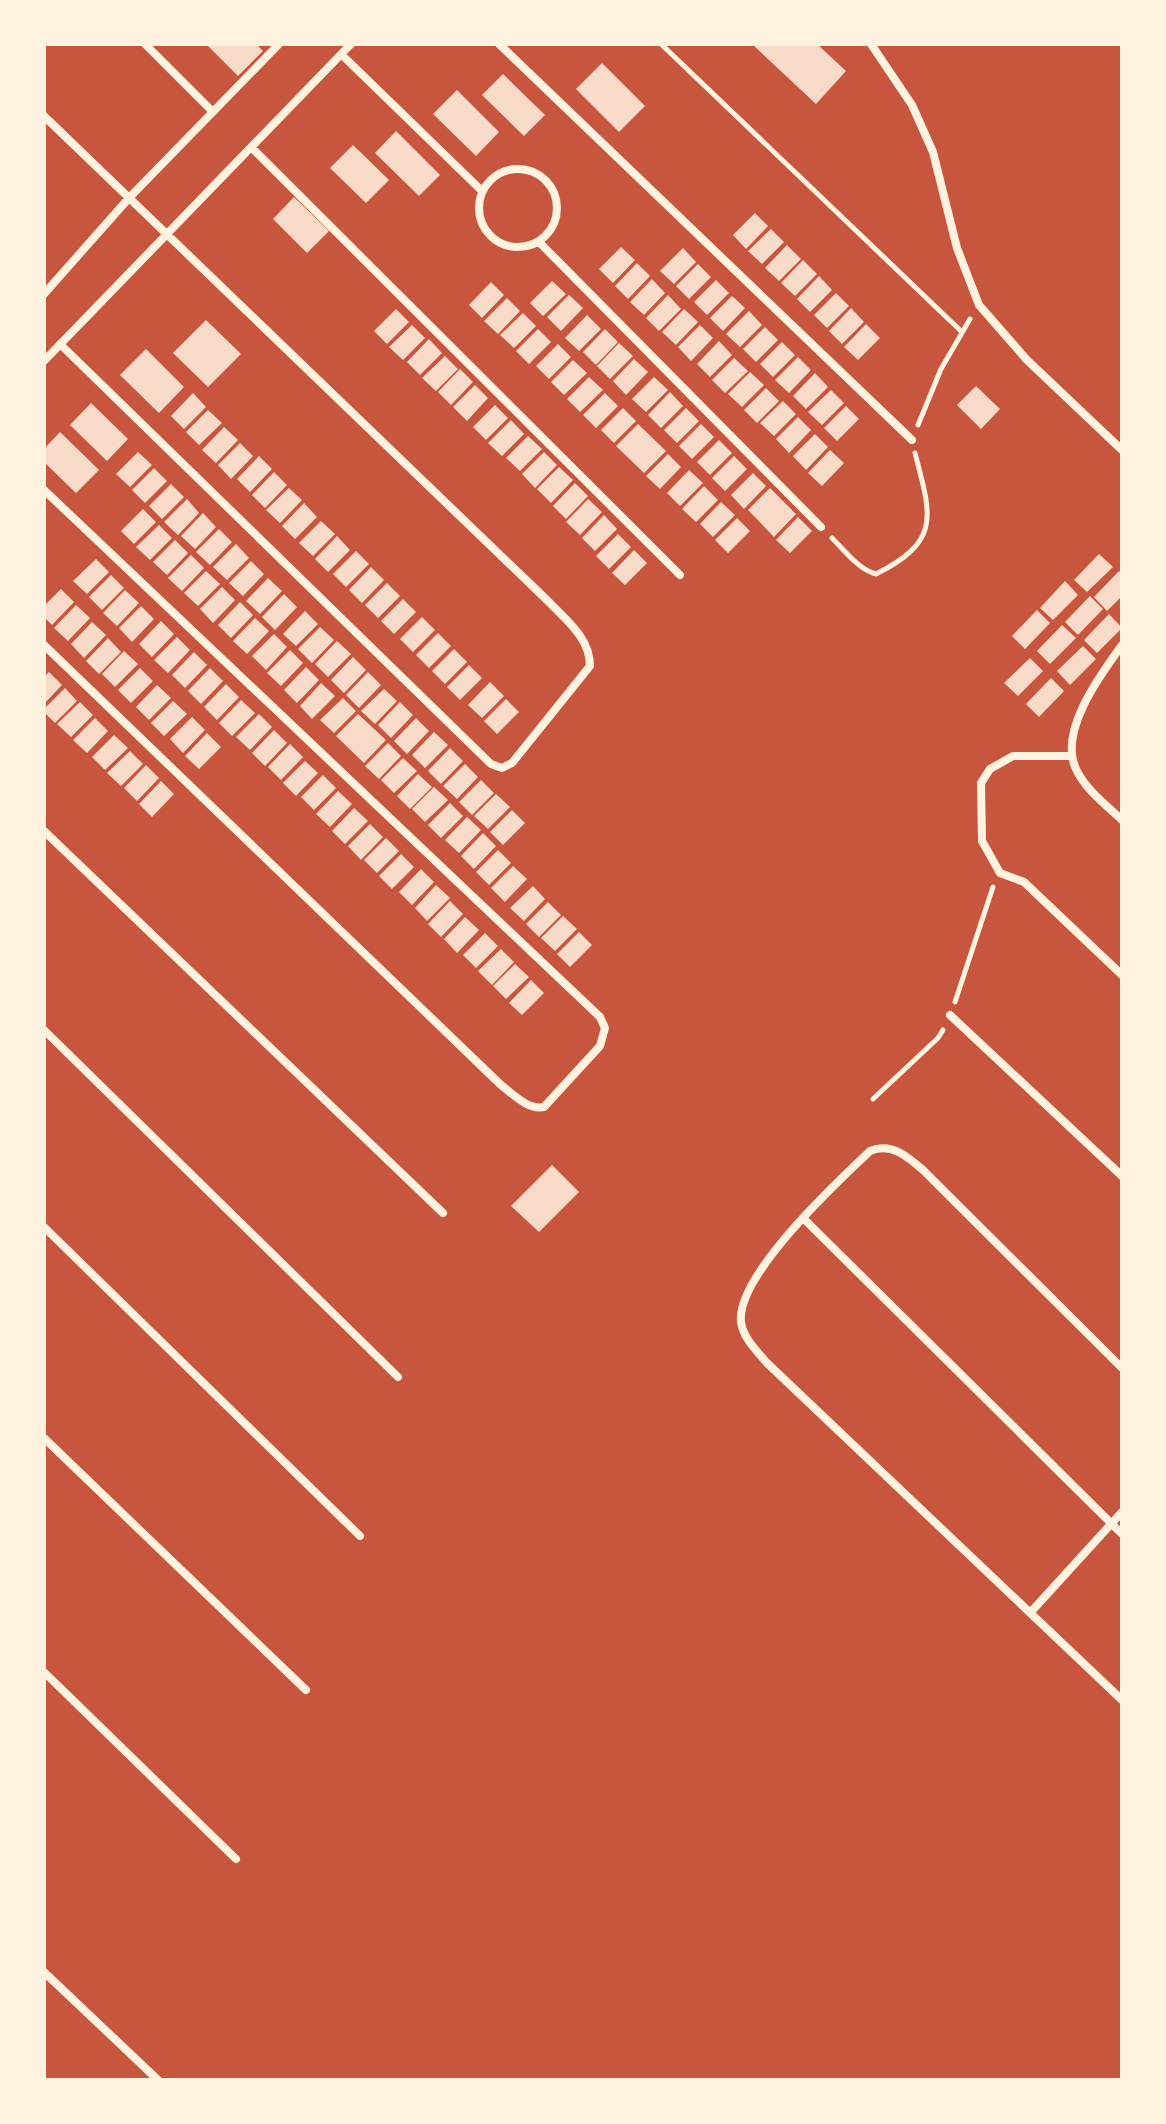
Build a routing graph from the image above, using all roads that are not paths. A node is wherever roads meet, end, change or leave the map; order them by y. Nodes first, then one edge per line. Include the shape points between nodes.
1 (145, 44) edge
2 (279, 44) edge
3 (351, 44) edge
4 (499, 44) edge
5 (871, 44) edge
6 (342, 55) junction
7 (213, 112) junction
8 (44, 116) edge
9 (251, 147) junction
10 (482, 191) junction
11 (129, 198) junction
12 (168, 235) junction
13 (539, 242) junction
14 (44, 294) edge
15 (60, 344) junction
16 (44, 361) edge
17 (912, 440) road end
18 (1120, 449) edge
19 (44, 490) edge
20 (821, 527) road end
21 (680, 575) dead end
22 (44, 645) edge
23 (1122, 645) edge
24 (1113, 657) junction
25 (1122, 665) edge
26 (1071, 756) junction
27 (1122, 820) edge
28 (44, 831) edge
29 (1122, 975) edge
30 (950, 1015) road end
31 (44, 1030) edge
32 (1122, 1176) edge
33 (443, 1213) dead end
34 (803, 1218) junction
35 (44, 1227) edge
36 (1122, 1368) edge
37 (398, 1377) dead end
38 (44, 1438) edge
39 (1122, 1512) edge
40 (1111, 1524) junction
41 (1122, 1534) edge
42 (360, 1536) dead end
43 (1030, 1613) junction
44 (44, 1672) edge
45 (306, 1690) dead end
46 (1122, 1700) edge
47 (236, 1859) dead end
48 (44, 1972) edge
49 (158, 2080) edge

1 - 7 street
2 - 7 street
3 - 6 street
4 - 17 street
5 - 18 street via 912,105 933,152 957,248 979,305 1027,360
6 - 9 street
6 - 10 street
7 - 11 street
8 - 11 street
9 - 12 street
9 - 21 street
10 - 13 street via 478,211 485,230 500,244 520,248
10 - 13 street via 495,175 515,168 535,172 551,186 558,206 553,226
11 - 12 street
11 - 14 street
12 - 15 street
12 - 15 street via 549,602 587,645 590,666 512,763 502,768 491,764 471,748
13 - 20 street
15 - 16 street
19 - 22 street via 600,1017 605,1028 600,1046 544,1107 522,1102
23 - 24 street
24 - 25 street
24 - 26 street via 1079,716
26 - 27 street via 1081,779
26 - 29 street via 1013,756 990,769 981,783 982,841 1000,873 1024,882
28 - 33 street
30 - 32 street
31 - 37 street
34 - 36 street via 870,1151 901,1152
34 - 40 street
34 - 43 street via 747,1292 741,1319 748,1340
35 - 42 street
38 - 45 street
39 - 40 street
40 - 41 street
40 - 43 street
43 - 46 street
44 - 47 street
48 - 49 street

